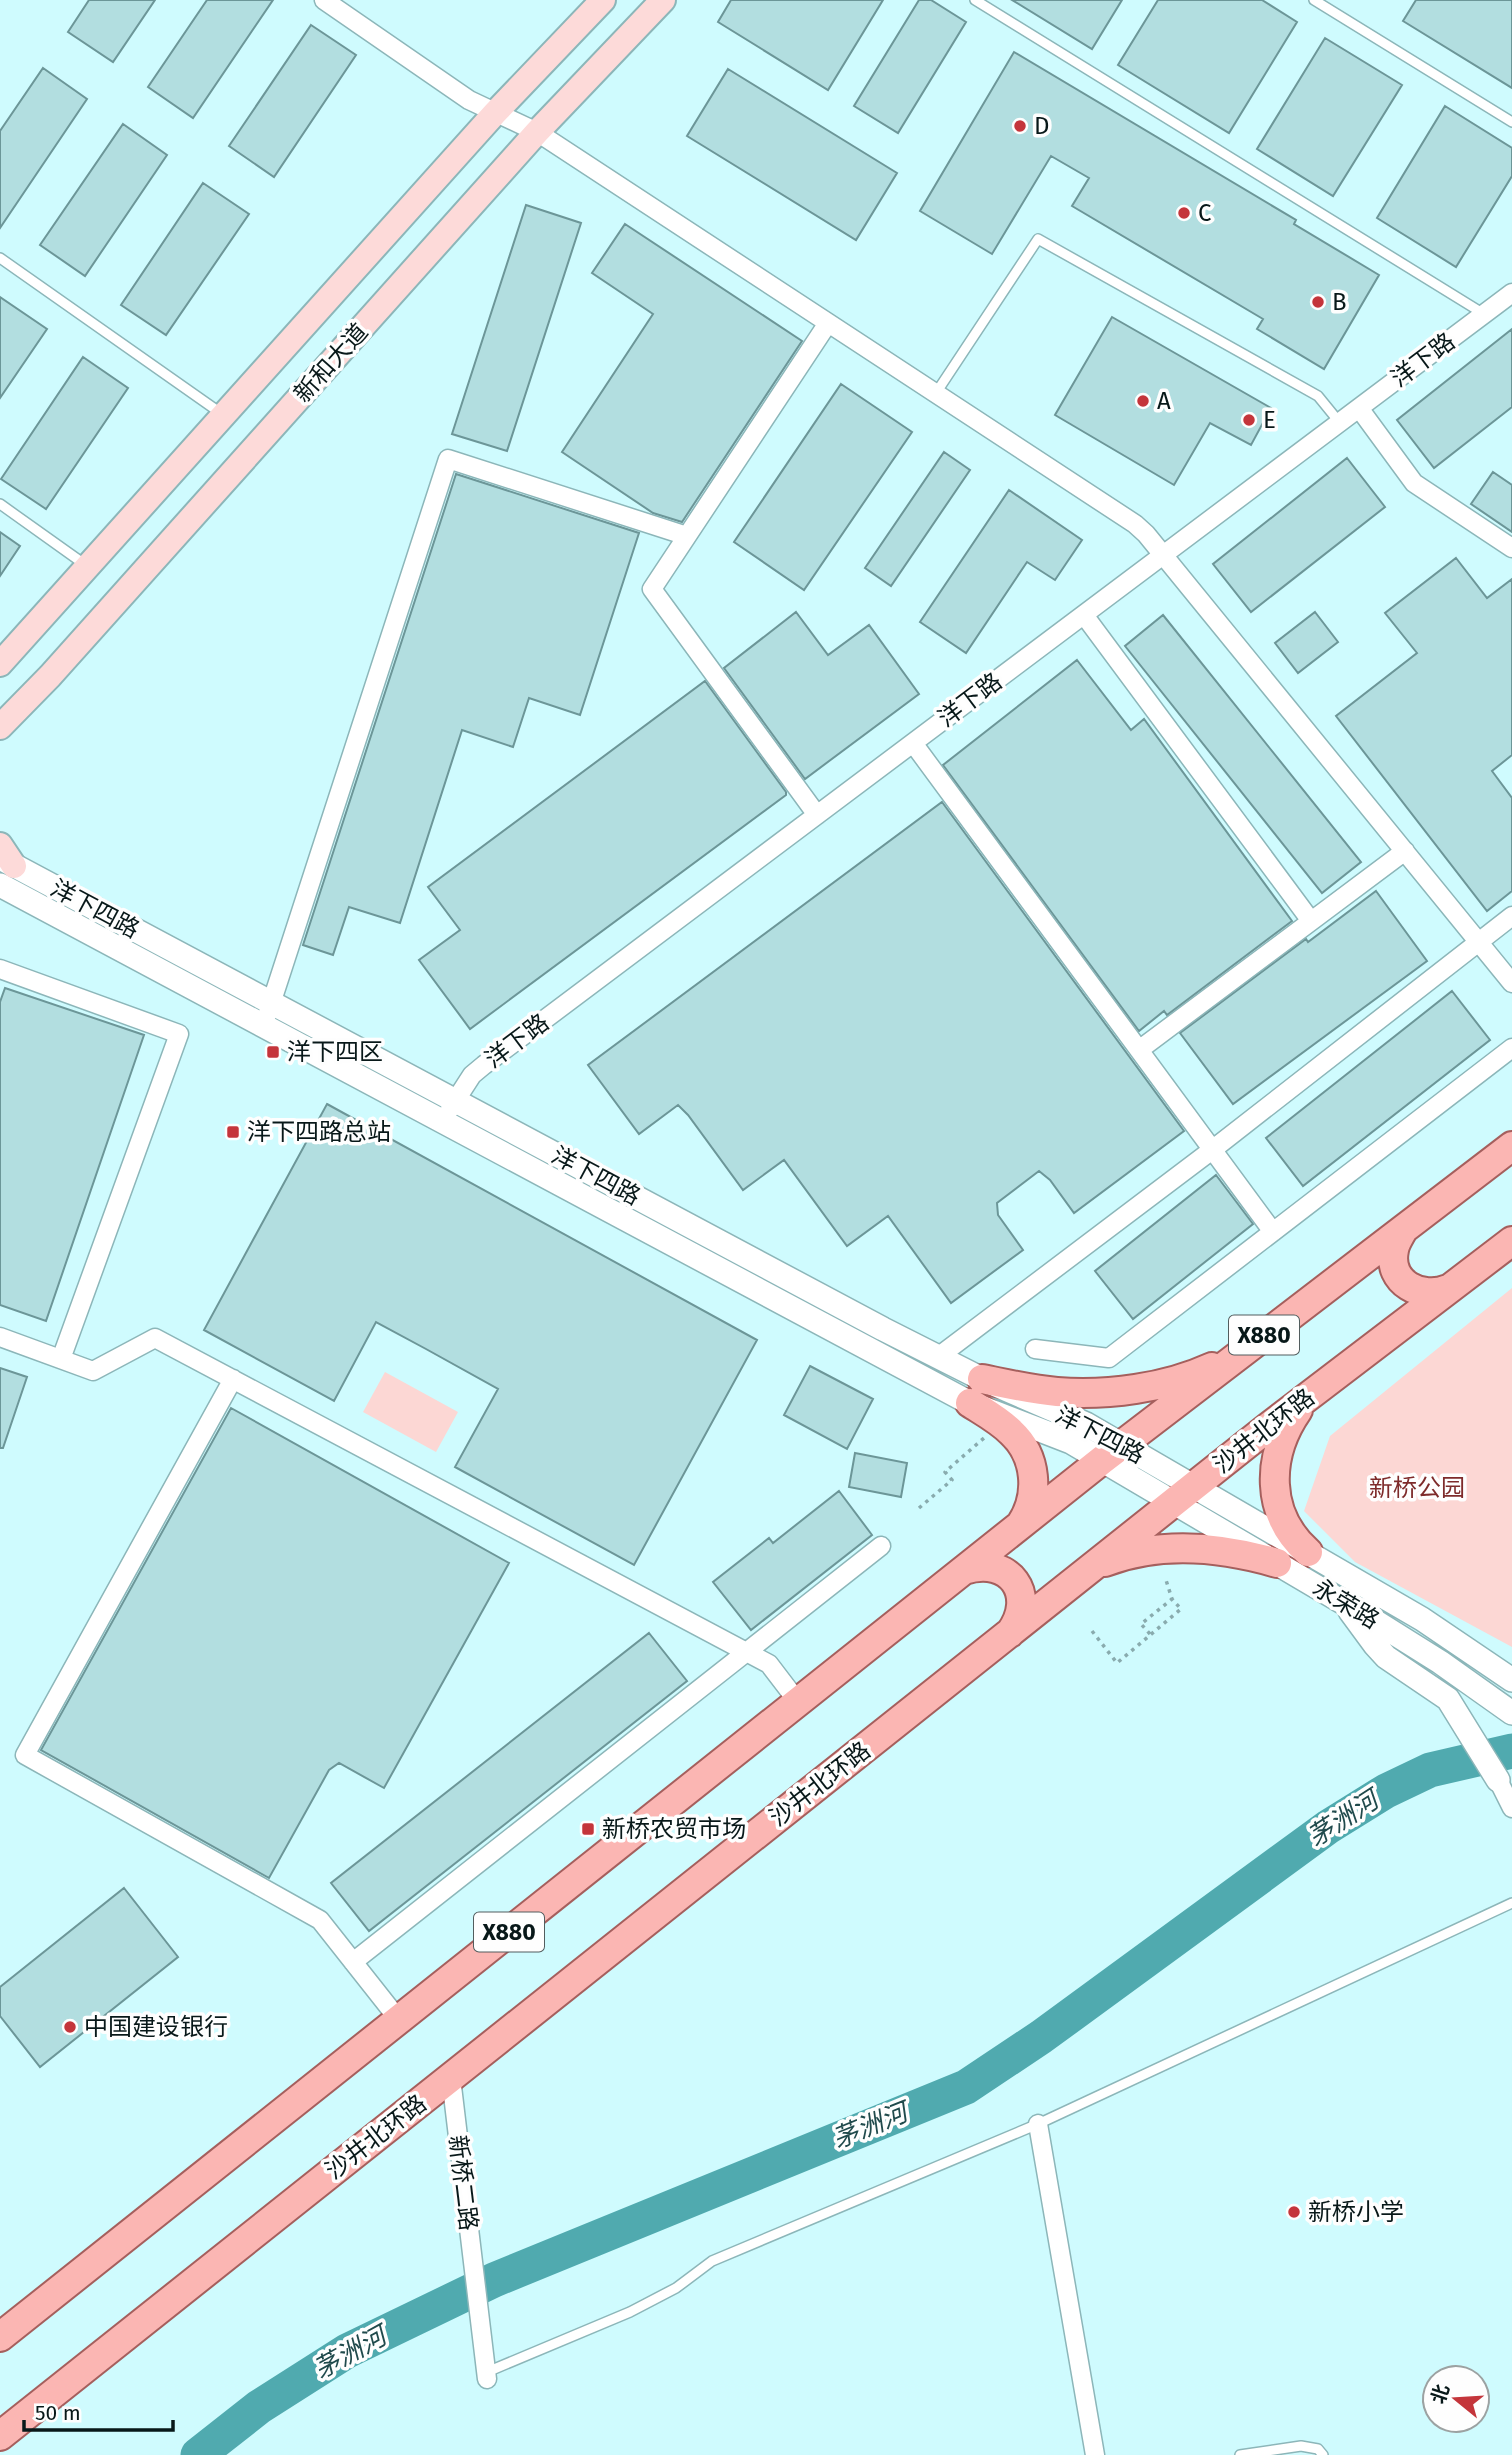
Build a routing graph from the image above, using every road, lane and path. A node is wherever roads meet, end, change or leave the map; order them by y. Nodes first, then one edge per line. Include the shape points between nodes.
1 (324, 0) edge
2 (603, 0) edge
3 (663, 0) edge
4 (975, 0) edge
5 (1314, 0) edge
6 (495, 113) junction
7 (1512, 122) edge
8 (537, 132) junction
9 (0, 258) edge
10 (1512, 293) edge
11 (1484, 314) junction
12 (828, 323) junction
13 (936, 393) junction
14 (1359, 408) junction
15 (223, 415) junction
16 (1339, 423) junction
17 (0, 504) edge
18 (687, 536) junction
19 (1512, 548) edge
20 (1163, 555) junction
21 (88, 566) junction
22 (1084, 615) junction
23 (0, 664) edge
24 (2, 726) edge
25 (912, 743) junction
26 (817, 815) junction
27 (0, 845) edge
28 (1405, 851) junction
29 (5, 870) edge
30 (1512, 916) edge
31 (1311, 921) junction
32 (1479, 942) junction
33 (0, 969) edge
34 (1512, 983) edge
35 (272, 1003) junction
36 (264, 1026) junction
37 (1512, 1048) edge
38 (1139, 1050) junction
39 (455, 1101) junction
40 (444, 1122) junction
41 (1512, 1146) edge
42 (1212, 1150) junction
43 (1403, 1230) junction
44 (1273, 1232) junction
45 (1512, 1241) edge
46 (1448, 1289) junction
47 (0, 1338) edge
48 (1035, 1349) dead end
49 (1240, 1354) junction
50 (938, 1356) junction
51 (61, 1359) junction
52 (233, 1379) junction
53 (976, 1391) junction
54 (1311, 1395) junction
55 (969, 1451) dead end
56 (1112, 1453) junction
57 (1185, 1494) junction
58 (919, 1508) dead end
59 (1019, 1527) junction
60 (881, 1546) dead end
61 (1308, 1552) junction
62 (1277, 1563) junction
63 (1096, 1565) junction
64 (964, 1570) junction
65 (1166, 1580) dead end
66 (1172, 1599) junction
67 (1344, 1603) junction
68 (1092, 1631) dead end
69 (1010, 1633) junction
70 (1150, 1634) junction
71 (747, 1653) junction
72 (1512, 1680) edge
73 (798, 1702) junction
74 (1512, 1713) edge
75 (1498, 1780) joint
76 (1512, 1808) edge
77 (1512, 1903) edge
78 (353, 1962) junction
79 (399, 2020) junction
80 (451, 2078) junction
81 (1038, 2124) junction
82 (0, 2337) edge
83 (487, 2376) joint
84 (0, 2435) edge
85 (1095, 2455) edge
86 (1240, 2455) edge
87 (1323, 2455) edge

1 - 6 street
2 - 6 main road, 新和大道
3 - 8 main road, 新和大道
4 - 11 lane
5 - 7 lane
6 - 8 street
6 - 15 main road, 新和大道
8 - 12 street
8 - 24 main road, 新和大道
9 - 15 lane
10 - 11 street, 洋下路
11 - 14 street, 洋下路
12 - 13 street
12 - 18 street
13 - 16 lane via 1038,239 1318,396
13 - 20 street via 1135,524
14 - 16 street, 洋下路
14 - 19 street via 1413,483
15 - 21 main road, 新和大道
16 - 20 street, 洋下路
17 - 21 lane
18 - 26 street via 652,589
18 - 35 street via 448,459
20 - 22 street, 洋下路
20 - 28 street
21 - 23 main road, 新和大道
22 - 25 street, 洋下路
22 - 31 street
25 - 26 street, 洋下路
25 - 38 street
26 - 39 street, 洋下路 via 484,1065
27 - 29 main road
28 - 31 street
28 - 32 street
29 - 35 street, 洋下四路
29 - 36 street, 洋下四路
30 - 32 street
31 - 38 street
32 - 34 street
32 - 42 street
33 - 51 street via 178,1034
35 - 36 street
35 - 39 street, 洋下四路
36 - 40 street, 洋下四路
37 - 44 street
38 - 42 street
39 - 40 street, 洋下路
39 - 50 street, 洋下四路
40 - 53 street, 洋下四路
41 - 43 main road, X880
42 - 44 street
42 - 50 street
43 - 46 main road via 1393,1251 1405,1285 1428,1294
43 - 49 main road, X880
44 - 48 street via 1109,1359
45 - 46 main road, 沙井北环路
46 - 54 main road, 沙井北环路
47 - 51 street
49 - 53 main road via 1177,1379 1127,1389
49 - 56 main road, X880
50 - 53 street, 洋下四路
51 - 52 street via 93,1371 155,1338
52 - 71 street
52 - 78 street via 24,1755 320,1920
53 - 56 street, 洋下四路 via 1071,1442
53 - 59 main road via 1027,1453 1034,1491
54 - 57 main road, 沙井北环路
54 - 61 main road via 1281,1440 1273,1476 1283,1519
55 - 58 path via 945,1472 952,1480
56 - 57 street, 洋下四路
56 - 59 main road, X880
57 - 61 street, 永荣路
57 - 62 street, 永荣路
57 - 63 main road, 沙井北环路
59 - 64 main road, X880
60 - 71 street
61 - 72 street, 永荣路 via 1422,1619
62 - 63 main road via 1205,1549 1126,1555
62 - 67 street, 永荣路
63 - 69 main road, 沙井北环路
64 - 69 main road via 989,1566 1011,1577 1022,1599 1022,1612
64 - 73 main road, X880
65 - 66 path
66 - 70 path via 1142,1624
66 - 70 path via 1181,1609
67 - 74 street, 永荣路
67 - 75 street via 1386,1657 1437,1689 1458,1712
68 - 70 path via 1117,1663
69 - 80 main road, 沙井北环路
71 - 73 street via 768,1664
71 - 78 street
73 - 79 main road, X880
75 - 76 street
77 - 81 lane
78 - 79 street
79 - 82 main road, X880
80 - 83 street, 新桥二路
80 - 84 main road, 沙井北环路
81 - 83 lane via 712,2262 630,2312
81 - 85 street
86 - 87 lane via 1301,2446 1318,2449

